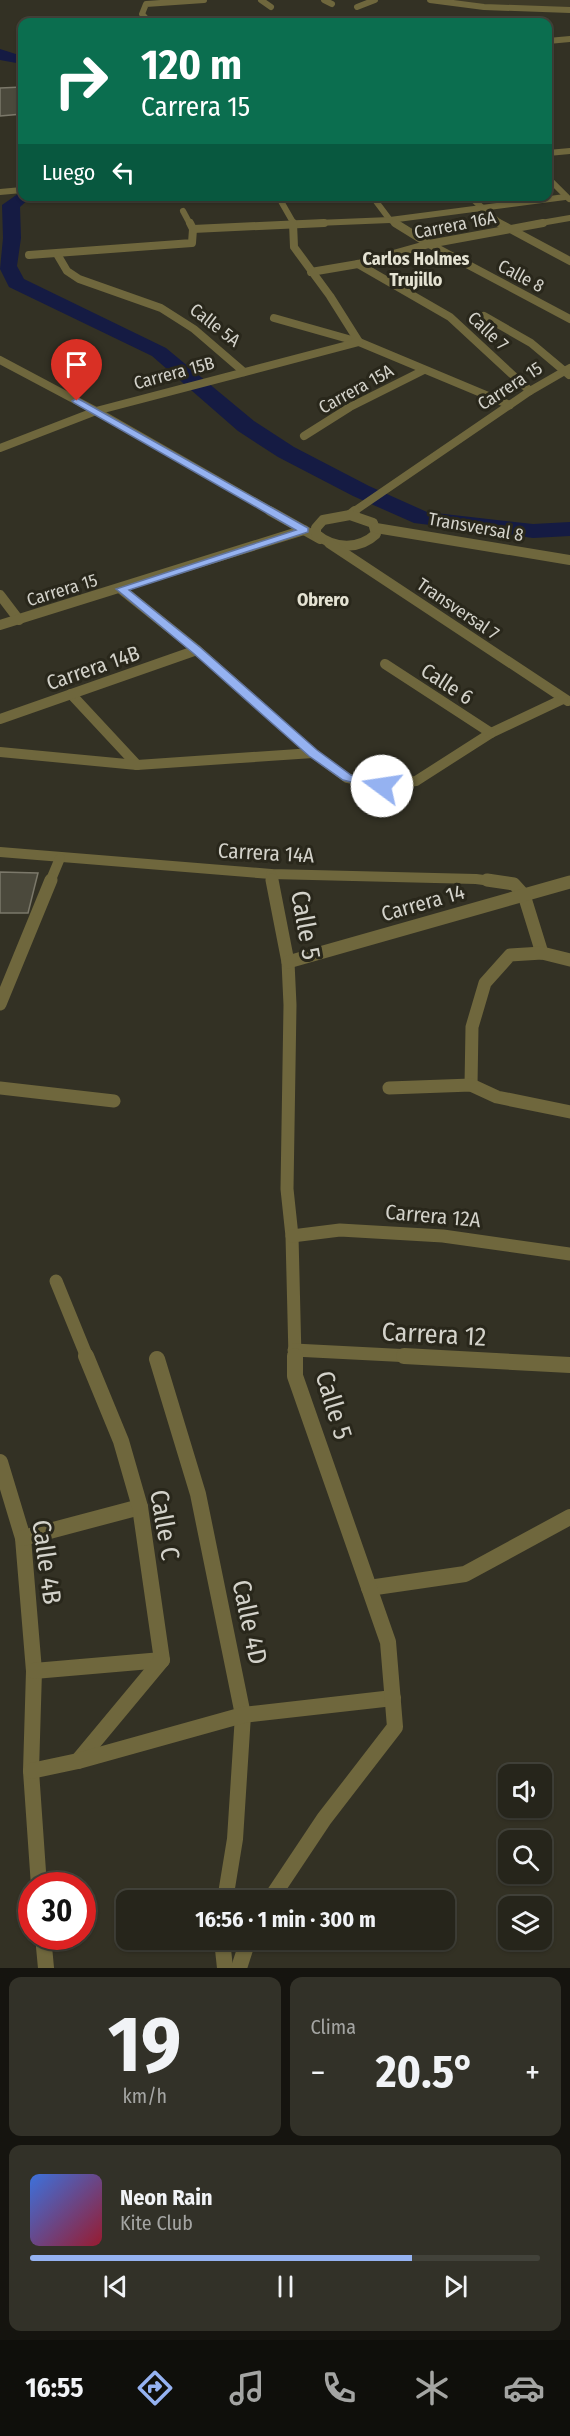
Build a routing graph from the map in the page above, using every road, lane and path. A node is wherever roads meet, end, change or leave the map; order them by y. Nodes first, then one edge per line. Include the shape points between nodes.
1 (204, 0) edge
2 (261, 0) edge
3 (324, 0) edge
4 (375, 0) edge
5 (430, 0) edge
6 (332, 4) dead end
7 (271, 7) dead end
8 (357, 7) dead end
9 (570, 10) edge
10 (145, 18) edge
11 (570, 39) edge
12 (552, 41) edge
13 (570, 151) edge
14 (552, 153) edge
15 (552, 182) edge
16 (18, 190) edge
17 (0, 192) edge
18 (568, 198) edge
19 (552, 200) edge
20 (281, 201) edge
21 (376, 201) edge
22 (473, 201) edge
23 (541, 201) edge
24 (478, 208) junction
25 (183, 210) dead end
26 (570, 218) edge
27 (390, 220) junction
28 (296, 226) junction
29 (193, 230) junction
30 (509, 230) junction
31 (429, 244) junction
32 (57, 254) junction
33 (29, 255) dead end
34 (570, 261) edge
35 (358, 264) junction
36 (311, 272) junction
37 (484, 316) dead end
38 (274, 318) dead end
39 (570, 319) edge
40 (359, 342) junction
41 (0, 360) edge
42 (424, 370) junction
43 (568, 371) edge
44 (244, 372) junction
45 (530, 391) junction
46 (510, 405) junction
47 (96, 411) junction
48 (304, 436) dead end
49 (0, 448) edge
50 (350, 515) junction
51 (376, 528) junction
52 (304, 530) junction
53 (325, 541) junction
54 (570, 560) edge
55 (121, 589) junction
56 (0, 595) edge
57 (19, 620) junction
58 (0, 625) edge
59 (197, 650) junction
60 (385, 664) dead end
61 (71, 694) junction
62 (567, 701) edge
63 (0, 719) edge
64 (491, 733) junction
65 (0, 752) edge
66 (313, 753) junction
67 (137, 765) junction
68 (0, 852) edge
69 (60, 858) junction
70 (271, 874) junction
71 (570, 882) edge
72 (524, 895) junction
73 (542, 953) junction
74 (570, 960) edge
75 (288, 962) junction
76 (3, 987) edge
77 (0, 1004) edge
78 (471, 1085) junction
79 (0, 1088) edge
80 (389, 1088) dead end
81 (114, 1101) dead end
82 (570, 1112) edge
83 (292, 1236) junction
84 (570, 1254) edge
85 (56, 1281) dead end
86 (294, 1350) junction
87 (157, 1359) dead end
88 (570, 1365) edge
89 (0, 1462) edge
90 (140, 1507) junction
91 (570, 1517) edge
92 (23, 1538) junction
93 (369, 1588) junction
94 (162, 1660) junction
95 (34, 1671) junction
96 (393, 1698) junction
97 (243, 1715) junction
98 (78, 1761) junction
99 (31, 1771) junction
100 (38, 1872) edge
101 (227, 1890) edge
102 (277, 1890) edge
103 (44, 1950) edge
104 (223, 1950) edge
105 (245, 1950) edge
106 (46, 1968) edge
107 (225, 1968) edge
108 (239, 1968) edge

1 - 10 street via 146,4 142,15
2 - 7 street
3 - 6 street
4 - 8 street
5 - 9 street via 484,7
11 - 12 street
13 - 14 street
15 - 18 street
16 - 17 street
18 - 19 street, Carrera 16A
20 - 28 street
21 - 27 street, Calle 8
22 - 24 street
23 - 24 street, Carrera 16A
24 - 27 street, Carrera 16A
24 - 30 street
25 - 29 street
26 - 30 street, Carrera 16A
27 - 28 street, Carrera 16A
27 - 31 street, Calle 8
28 - 29 street, Carrera 16A
28 - 36 street via 294,247
29 - 32 street via 192,243
30 - 31 street, Carrera 16A
30 - 34 street
31 - 35 street, Carrera 16A
31 - 39 street, Calle 8
32 - 33 street
32 - 44 street, Calle 5A via 67,271 79,279 162,308 194,329
35 - 36 street, Carrera 16A
35 - 45 street, Calle 7 via 450,317
36 - 40 street
37 - 43 street via 531,343
38 - 40 street
40 - 42 street
40 - 44 street, Carrera 15B
41 - 47 street, Transversal 7
42 - 46 street
42 - 48 street, Carrera 15A via 350,407
43 - 45 street, Carrera 15
44 - 47 street, Carrera 15B
45 - 46 street, Carrera 15
46 - 50 street, Carrera 15
47 - 49 street, Carrera 15B
47 - 52 street, Transversal 7
50 - 51 street, Transversal 8 via 367,519
50 - 53 street via 333,516 319,523 316,534
51 - 53 street via 376,534 363,544 340,546
51 - 54 street, Transversal 8
52 - 53 street, Transversal 7
52 - 55 street, Carrera 15
53 - 62 street, Transversal 7
55 - 57 street, Carrera 15
55 - 59 street
56 - 57 street
57 - 58 street, Carrera 15
59 - 61 street, Carrera 14B
59 - 66 street
60 - 64 street, Calle 6
61 - 63 street, Carrera 14B
61 - 67 street
62 - 64 street
64 - 66 street via 416,781 382,786 347,778
65 - 67 street
66 - 67 street
68 - 69 street, Carrera 14A
69 - 70 street, Carrera 14A
69 - 76 street
70 - 72 street, Carrera 14A via 476,879 514,884
70 - 75 street, Calle 5
71 - 72 street, Carrera 14
72 - 73 street
72 - 75 street, Carrera 14
73 - 74 street
73 - 78 street via 510,956 485,983 472,1027
75 - 83 street, Calle 5 via 286,1190
76 - 77 street
78 - 80 street
78 - 82 street via 497,1097
79 - 81 street
83 - 84 street, Carrera 12A via 340,1230 443,1236
83 - 86 street, Calle 5
85 - 90 street, Calle C via 121,1441
86 - 88 street, Carrera 12
86 - 93 street, Calle 5 via 296,1376
87 - 97 street, Calle 4D via 198,1494
89 - 92 street, Calle 4B
90 - 92 street
90 - 94 street, Calle C
91 - 93 street via 465,1574
92 - 95 street, Calle 4B
93 - 96 street, Calle 5 via 388,1642
94 - 95 street
94 - 98 street
95 - 99 street, Calle 4B
96 - 97 street
96 - 102 street, Calle 5 via 395,1727 324,1819
97 - 98 street
97 - 101 street, Calle 4D via 235,1839
98 - 99 street
99 - 100 street, Calle 4B
103 - 106 street
104 - 107 street
105 - 108 street

